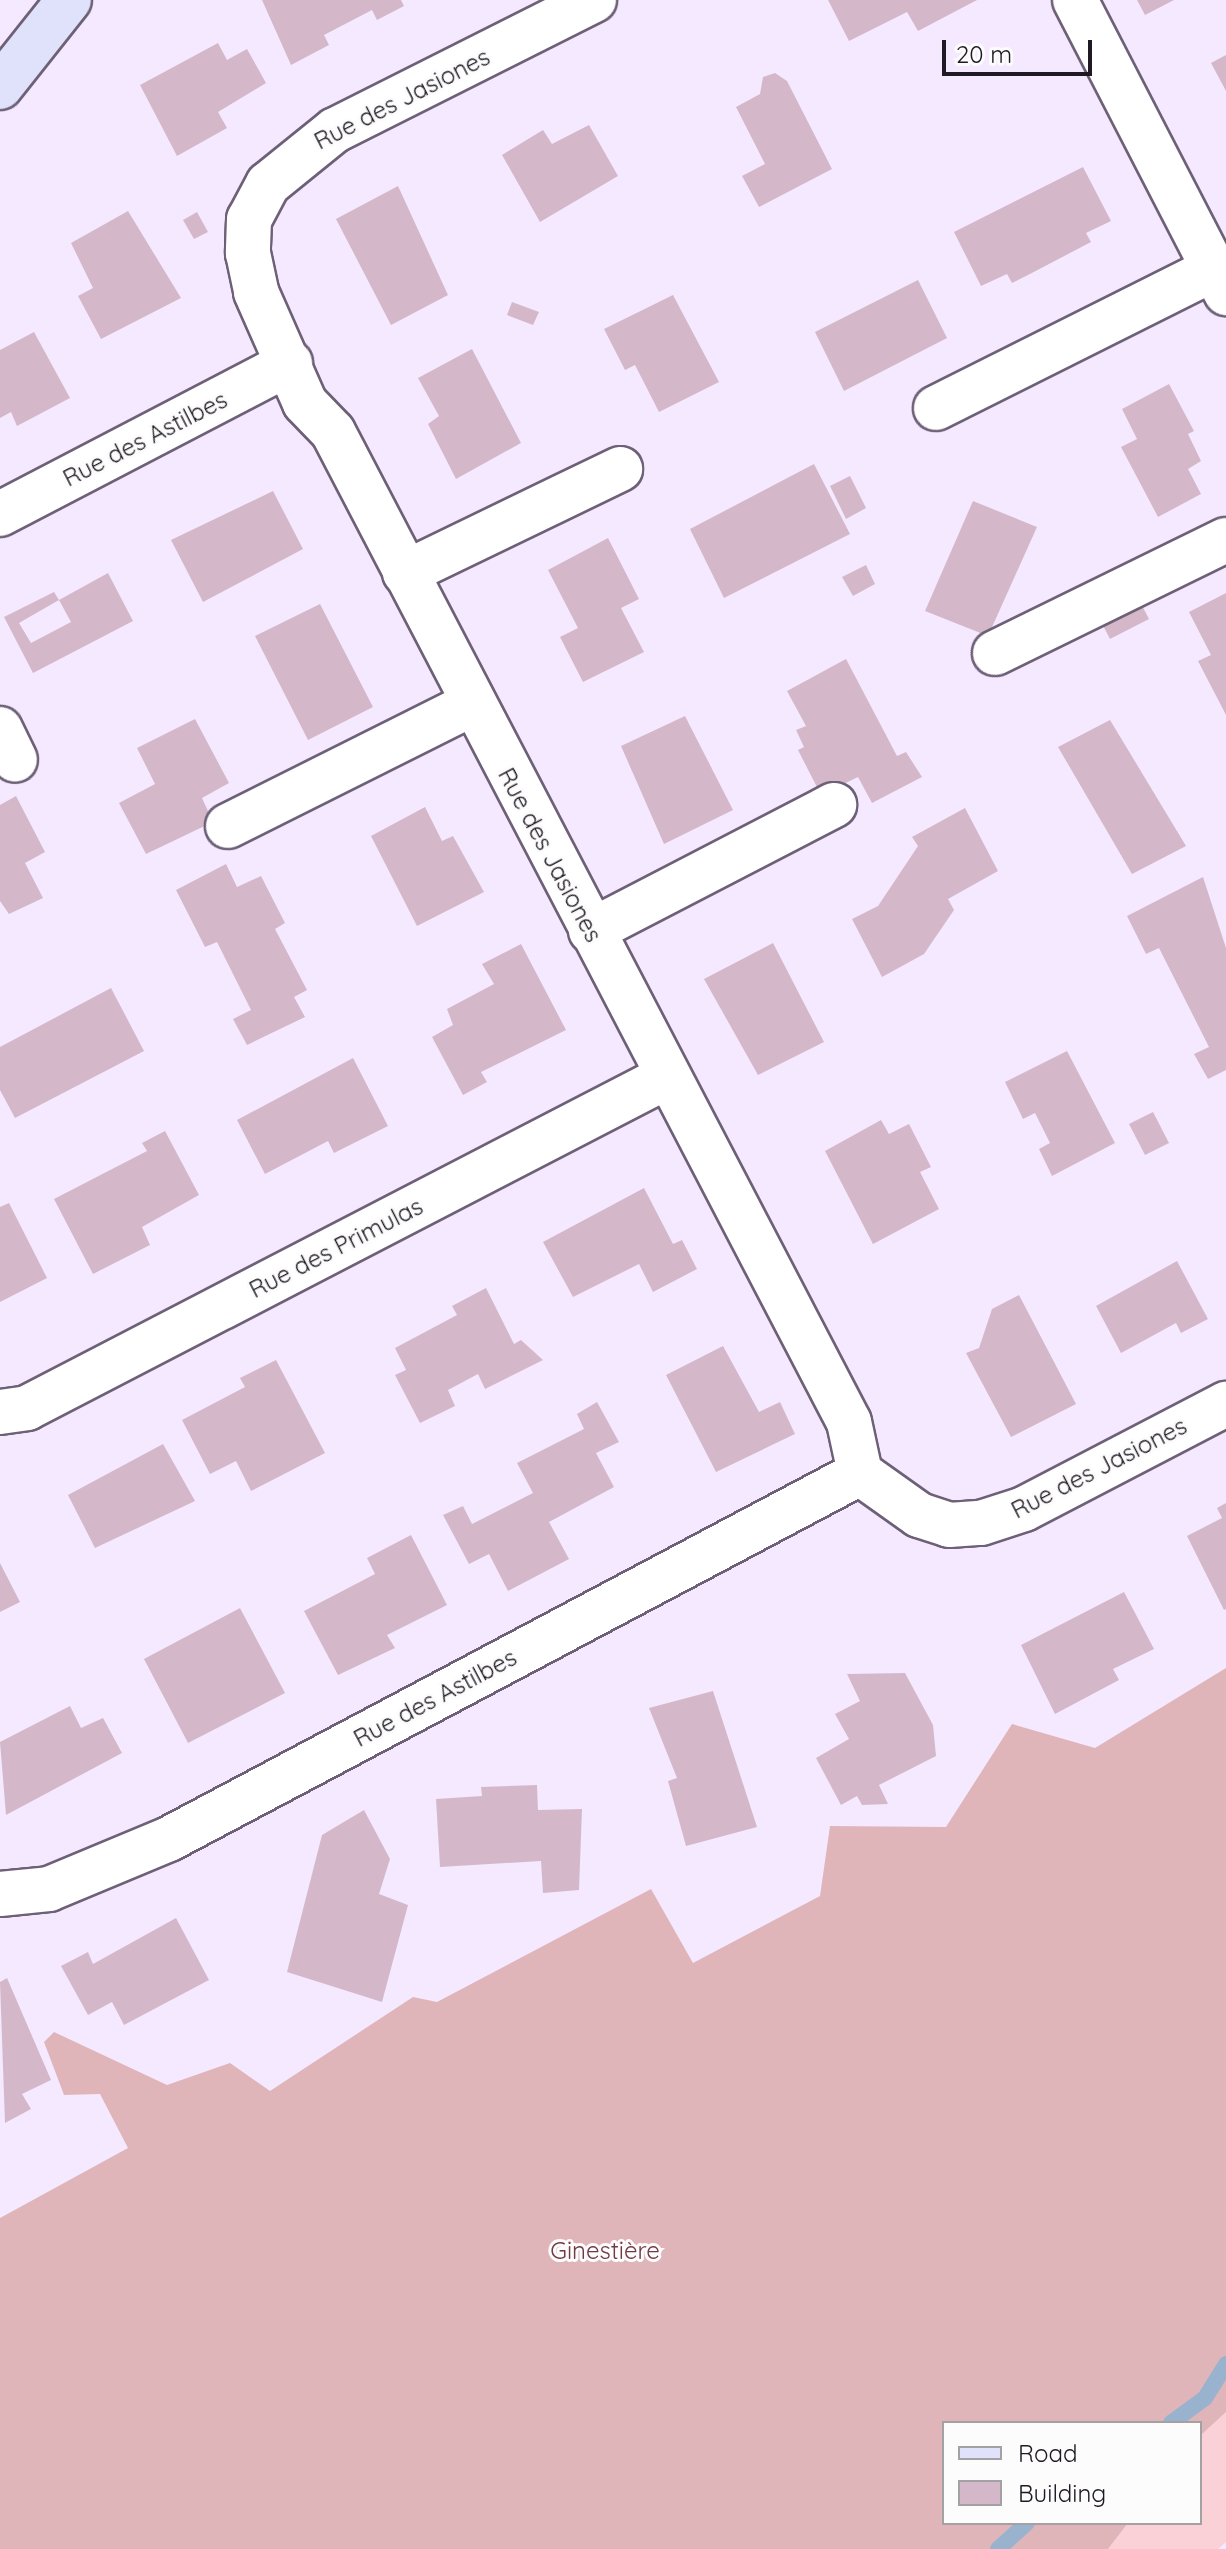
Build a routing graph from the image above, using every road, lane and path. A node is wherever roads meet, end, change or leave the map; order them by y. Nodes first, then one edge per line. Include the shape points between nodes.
1 (69, 0) edge
2 (1075, 0) edge
3 (583, 6) edge
4 (8, 72) edge
5 (1220, 281) edge
6 (290, 363) junction
7 (936, 408) dead end
8 (620, 469) dead end
9 (0, 514) edge
10 (1226, 540) edge
11 (405, 573) junction
12 (995, 653) dead end
13 (470, 705) junction
14 (834, 805) dead end
15 (228, 826) dead end
16 (591, 931) junction
17 (668, 1076) junction
18 (1226, 1404) edge
19 (0, 1412) edge
20 (860, 1473) junction
21 (0, 1894) edge

1 - 4 main road
2 - 5 street
3 - 6 street, Rue des Jasiones via 335,130 268,184 249,219 248,253 256,292
5 - 7 street
6 - 9 street, Rue des Astilbes
6 - 11 street, Rue des Jasiones via 305,403 333,432
8 - 11 street
10 - 12 street
11 - 13 street, Rue des Jasiones
13 - 15 street
13 - 16 street, Rue des Jasiones
14 - 16 street
16 - 17 street, Rue des Jasiones
17 - 19 street, Rue des Primulas via 27,1408
17 - 20 street, Rue des Jasiones via 849,1422
18 - 20 street, Rue des Jasiones via 1024,1509 981,1523 949,1525 919,1515
20 - 21 street, Rue des Astilbes via 169,1839 49,1889

